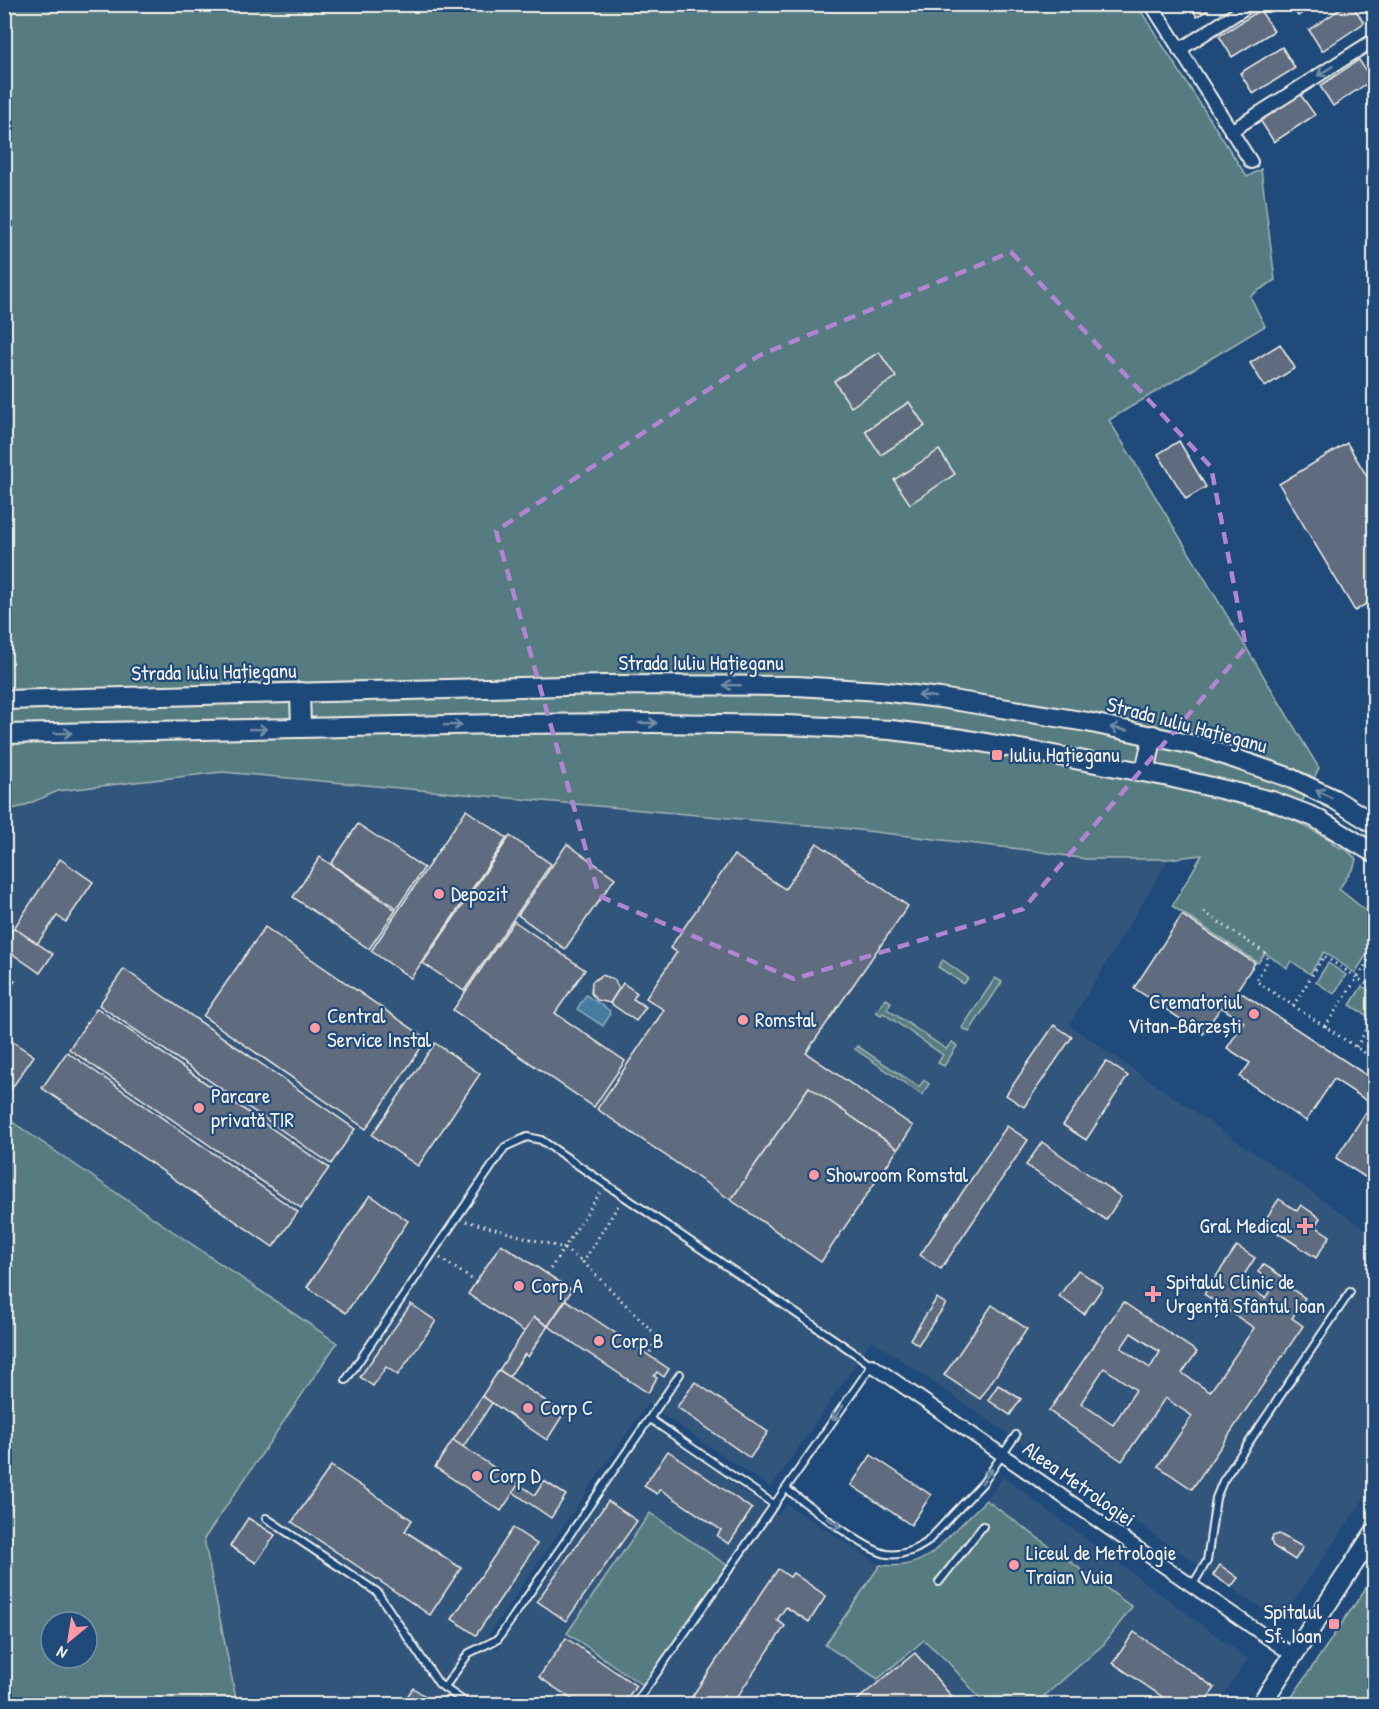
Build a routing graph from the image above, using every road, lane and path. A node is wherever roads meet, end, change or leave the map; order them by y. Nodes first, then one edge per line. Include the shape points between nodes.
1 (1151, 4) edge
2 (1251, 4) edge
3 (1374, 40) edge
4 (1179, 50) junction
5 (1231, 130) junction
6 (1251, 162) dead end
7 (300, 692) junction
8 (4, 700) edge
9 (301, 728) junction
10 (4, 734) edge
11 (1153, 735) junction
12 (1145, 772) junction
13 (1374, 824) edge
14 (1374, 853) edge
15 (1204, 912) dead end
16 (1374, 952) edge
17 (1357, 978) junction
18 (1374, 989) edge
19 (1293, 1006) junction
20 (1374, 1018) edge
21 (1325, 1027) junction
22 (1356, 1047) junction
23 (1374, 1059) edge
24 (606, 1184) junction
25 (624, 1196) junction
26 (457, 1218) junction
27 (563, 1248) junction
28 (434, 1253) junction
29 (583, 1262) junction
30 (547, 1274) dead end
31 (476, 1282) dead end
32 (1350, 1292) dead end
33 (649, 1355) dead end
34 (872, 1365) junction
35 (680, 1374) dead end
36 (346, 1380) dead end
37 (650, 1419) junction
38 (1016, 1435) dead end
39 (1002, 1455) junction
40 (786, 1489) junction
41 (775, 1505) junction
42 (266, 1518) dead end
43 (983, 1526) dead end
44 (1374, 1534) edge
45 (939, 1582) dead end
46 (1192, 1586) junction
47 (1294, 1656) junction
48 (444, 1688) junction
49 (1374, 1700) edge
50 (468, 1704) edge
51 (636, 1704) edge
52 (1261, 1704) edge
53 (1370, 1704) edge

1 - 4 street
2 - 4 street
3 -> 5 street
4 - 5 street
5 - 6 street
7 - 8 main road, Strada Iuliu Hațieganu
7 - 9 main road
11 -> 7 main road, Strada Iuliu Hațieganu via 913,694 840,688 605,685
10 -> 9 main road
9 -> 12 main road via 622,723 845,727 963,739
11 - 12 main road
13 -> 11 main road, Strada Iuliu Hațieganu via 1288,777 1231,756
12 - 14 main road via 1283,804 1329,825
15 - 19 path via 1265,953 1268,960 1256,981
16 - 17 path
17 - 18 path
17 - 19 path via 1324,956
17 - 21 path
19 - 21 path
20 - 22 path
21 - 22 path
22 - 23 path
24 - 25 lane
24 - 26 lane via 541,1140 527,1137 506,1147
24 - 27 path
25 - 29 path
25 - 34 lane
26 - 27 path
26 - 28 lane
27 - 29 path
27 - 30 path
28 - 31 path
28 - 36 lane
29 - 33 path via 656,1335
32 - 46 lane via 1223,1481 1216,1498 1207,1561
34 - 39 street, Aleea Metrologiei
34 -> 40 lane
35 - 37 lane
37 - 41 lane
37 - 48 lane via 498,1639 469,1653
38 - 39 lane
40 -> 39 lane via 867,1546 889,1554 903,1554 926,1543 983,1483
39 - 46 street, Aleea Metrologiei
40 - 41 lane
41 - 51 lane
42 - 48 lane via 377,1592
43 - 45 lane
44 - 47 main road
46 - 47 street, Aleea Metrologiei
47 - 52 main road
48 - 50 lane
49 - 53 path

